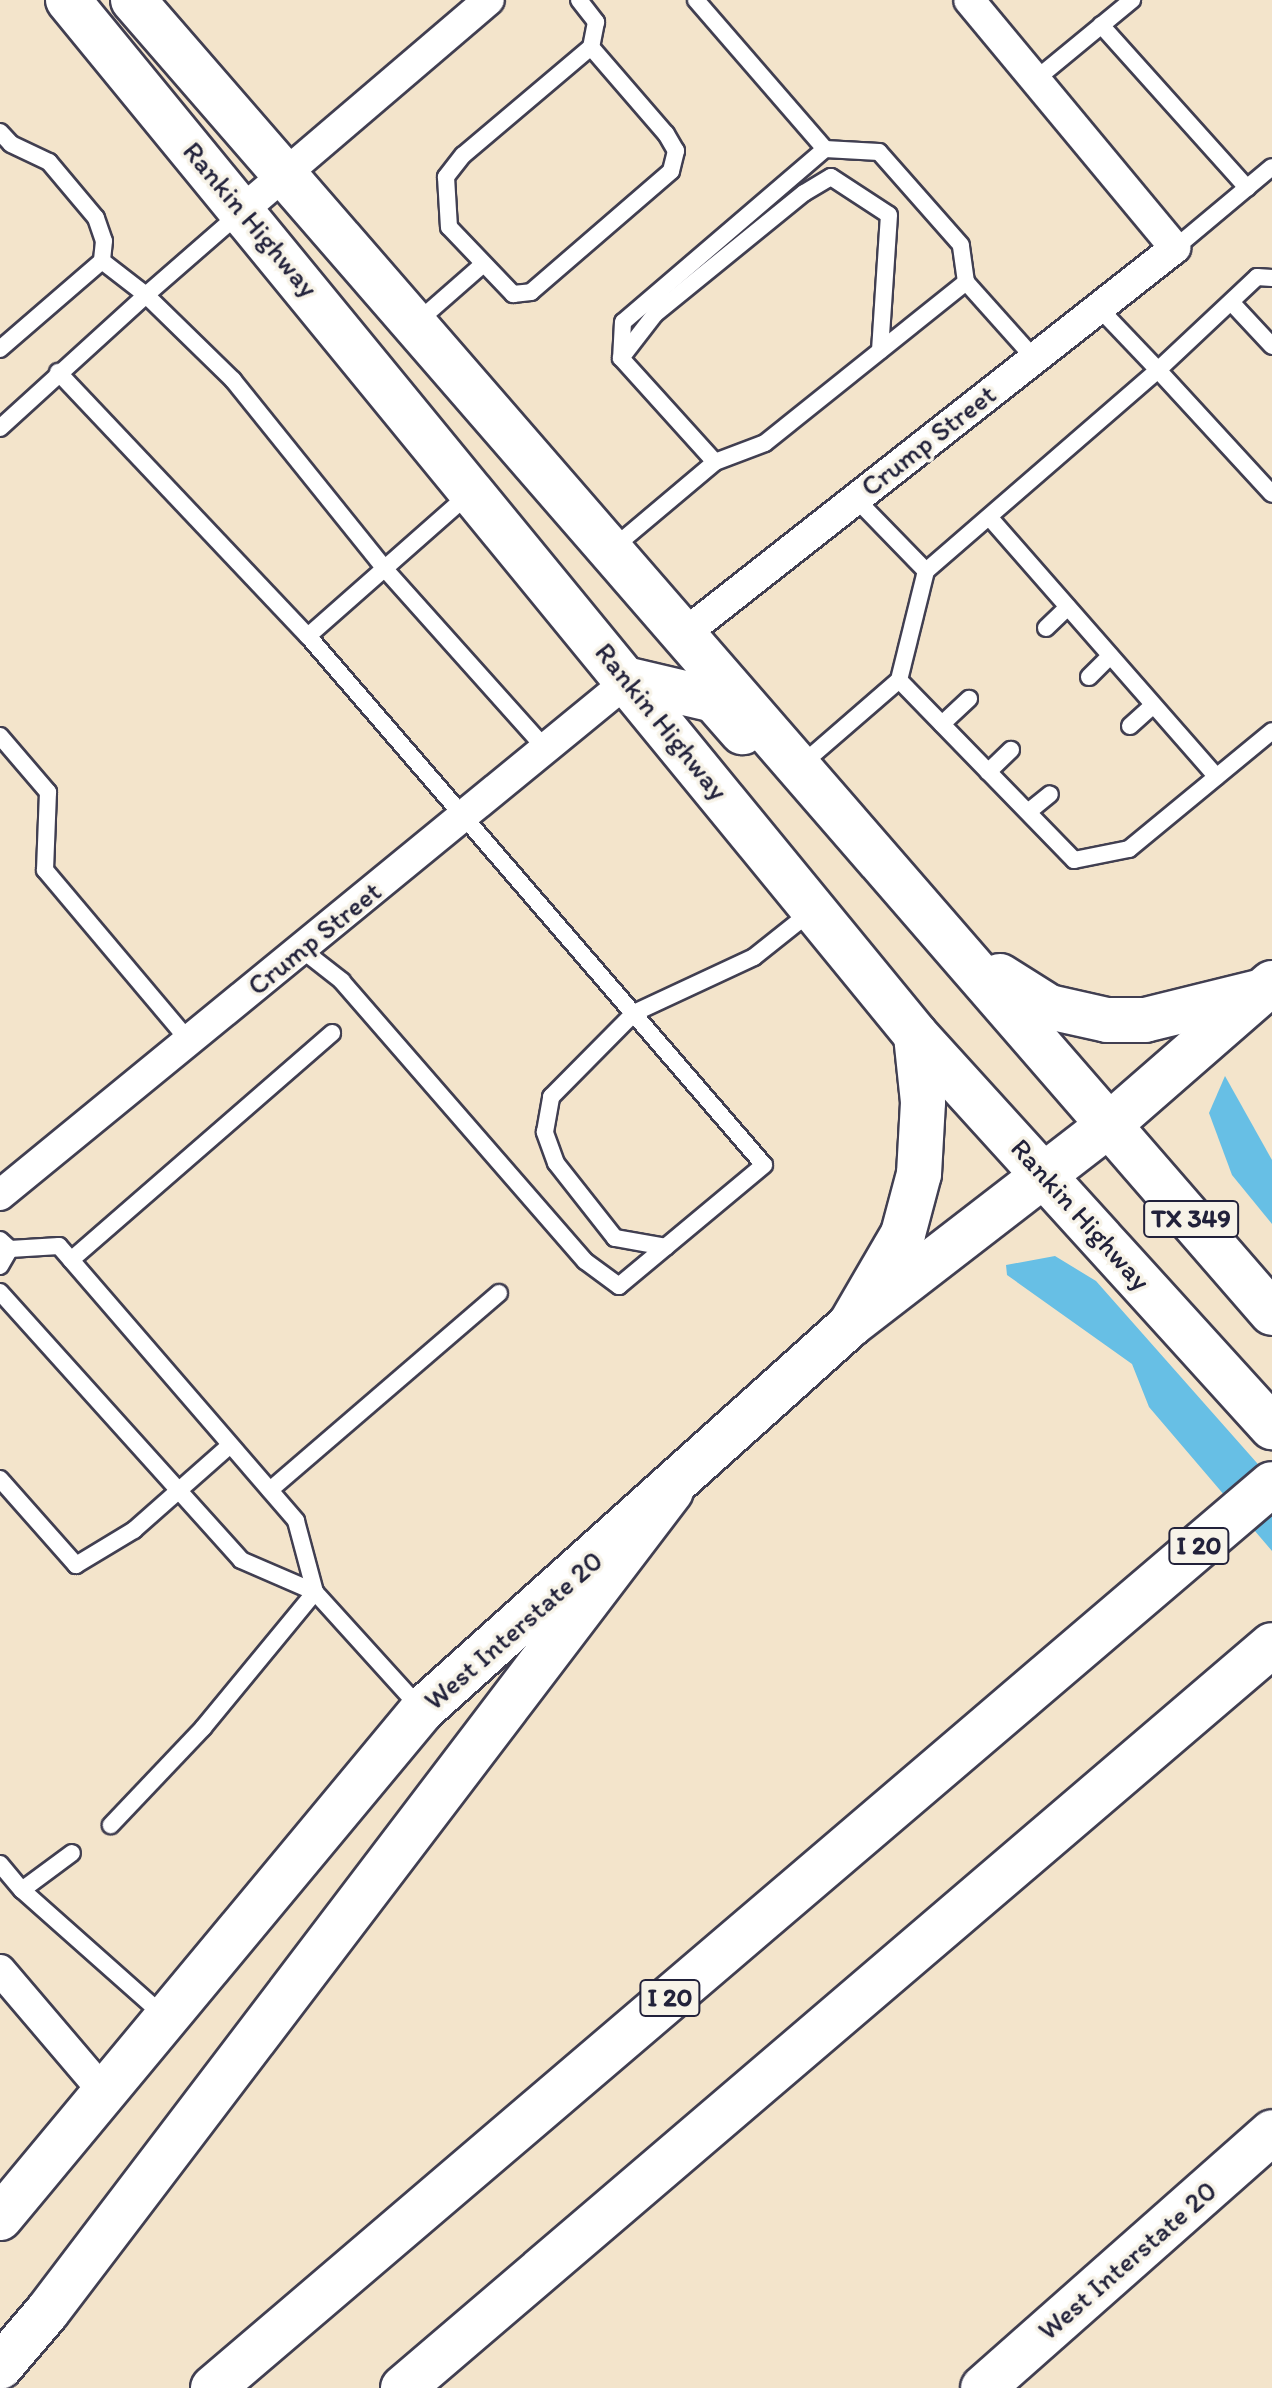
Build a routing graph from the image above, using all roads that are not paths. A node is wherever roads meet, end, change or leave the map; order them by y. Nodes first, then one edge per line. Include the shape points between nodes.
1 (68, 0) edge
2 (133, 0) edge
3 (489, 0) edge
4 (579, 0) edge
5 (696, 0) edge
6 (969, 0) edge
7 (1132, 0) edge
8 (1113, 6) edge
9 (1101, 25) junction
10 (591, 47) junction
11 (1035, 80) junction
12 (4, 143) edge
13 (825, 149) junction
14 (1272, 167) edge
15 (283, 175) junction
16 (1247, 188) junction
17 (244, 209) junction
18 (1175, 248) junction
19 (102, 261) junction
20 (481, 266) junction
21 (1272, 278) edge
22 (966, 282) junction
23 (146, 295) junction
24 (1231, 302) junction
25 (1098, 307) junction
26 (414, 325) junction
27 (1272, 346) edge
28 (0, 349) edge
29 (880, 351) junction
30 (1033, 357) junction
31 (621, 358) junction
32 (1158, 370) junction
33 (58, 372) junction
34 (412, 415) junction
35 (0, 428) edge
36 (715, 462) junction
37 (473, 490) junction
38 (1272, 494) edge
39 (855, 498) junction
40 (990, 518) junction
41 (609, 552) junction
42 (384, 568) junction
43 (926, 571) junction
44 (1068, 607) junction
45 (1046, 628) dead end
46 (684, 634) junction
47 (308, 636) junction
48 (1110, 656) junction
49 (1089, 677) dead end
50 (629, 680) junction
51 (899, 680) junction
52 (969, 699) dead end
53 (1153, 705) junction
54 (942, 724) junction
55 (1130, 726) dead end
56 (1272, 731) edge
57 (0, 736) edge
58 (545, 748) junction
59 (1011, 750) dead end
60 (800, 766) junction
61 (988, 772) junction
62 (1217, 777) junction
63 (1050, 794) dead end
64 (1028, 812) junction
65 (465, 814) junction
66 (903, 883) junction
67 (814, 909) junction
68 (301, 949) junction
69 (964, 953) junction
70 (1268, 987) edge
71 (634, 1013) junction
72 (332, 1033) dead end
73 (916, 1035) junction
74 (189, 1041) junction
75 (1109, 1125) junction
76 (1045, 1174) junction
77 (0, 1195) edge
78 (5, 1245) edge
79 (666, 1247) junction
80 (71, 1260) junction
81 (0, 1266) edge
82 (0, 1292) edge
83 (499, 1293) dead end
84 (1272, 1313) edge
85 (850, 1325) junction
86 (1272, 1427) edge
87 (230, 1445) junction
88 (0, 1479) edge
89 (1272, 1484) edge
90 (270, 1490) junction
91 (179, 1491) junction
92 (671, 1491) junction
93 (315, 1592) junction
94 (1272, 1645) edge
95 (422, 1710) junction
96 (111, 1825) dead end
97 (72, 1853) dead end
98 (0, 1864) edge
99 (22, 1890) junction
100 (0, 1970) edge
101 (168, 2020) junction
102 (103, 2091) junction
103 (1272, 2132) edge
104 (0, 2218) edge
105 (0, 2367) edge
106 (213, 2388) edge
107 (403, 2388) edge
108 (983, 2388) edge

1 - 17 main road, Rankin Highway
2 - 15 main road, Rankin Highway
3 - 15 street
4 - 10 lane via 596,22
5 - 13 lane
6 - 11 street
7 - 8 lane
8 - 9 lane
9 - 11 lane
9 - 16 lane
10 - 20 lane via 463,155 446,177 449,227
10 - 20 lane via 666,134 676,151 671,171 531,292 513,294
11 - 18 street
12 - 19 lane via 49,162 96,218 104,241
13 - 22 lane via 879,152 961,245
13 - 31 lane via 623,322
14 - 16 lane
15 - 17 street
15 - 26 main road, Rankin Highway
16 - 18 lane
17 - 23 lane
17 - 34 main road, Rankin Highway
18 - 25 street, Crump Street
19 - 23 lane
19 - 28 lane
20 - 26 lane
21 - 24 lane via 1257,277
22 - 29 lane
22 - 30 lane
23 - 33 lane
23 - 42 lane via 233,380
24 - 27 lane
24 - 32 lane
25 - 30 street, Crump Street
25 - 32 lane
26 - 41 main road, Rankin Highway
29 - 31 lane via 889,215 831,177 655,314
29 - 36 lane via 765,443
30 - 39 street, Crump Street
31 - 36 lane
32 - 38 lane
32 - 40 lane
33 - 35 lane
33 - 47 lane
34 - 37 main road, Rankin Highway
34 - 46 main road via 479,436 639,621
36 - 41 lane
37 - 42 lane
37 - 50 main road, Rankin Highway
39 - 43 lane
39 - 46 street, Crump Street
40 - 43 lane
40 - 44 lane
41 - 46 main road, Rankin Highway
42 - 47 lane
42 - 58 lane
43 - 51 lane
44 - 45 lane
44 - 48 lane
46 - 60 main road, Rankin Highway
47 - 65 lane
48 - 49 lane
48 - 53 lane
50 - 58 street, Crump Street
50 - 66 main road via 714,700 851,856
50 - 67 main road, Rankin Highway
51 - 54 lane
51 - 60 lane
52 - 54 lane
53 - 55 lane
53 - 62 lane
54 - 61 lane
56 - 62 lane
57 - 74 lane via 48,792 45,870
58 - 65 street, Crump Street
59 - 61 lane
60 - 66 main road, Rankin Highway
61 - 64 lane
62 - 64 lane via 1129,849 1074,860
63 - 64 lane
65 - 68 street, Crump Street
65 - 71 lane
66 - 69 main road, Rankin Highway
67 - 71 lane via 754,957
67 - 73 main road, Rankin Highway
68 - 74 street, Crump Street
68 - 79 lane via 342,981 585,1261 619,1286
69 - 70 main road via 1049,1007 1107,1020 1145,1020
69 - 75 main road, Rankin Highway
70 - 75 main road, West Interstate 20
71 - 79 lane via 764,1165
71 - 79 lane via 551,1097 545,1132 556,1163 615,1238
72 - 80 lane
73 - 76 main road, Rankin Highway
73 - 85 main road via 923,1102 919,1174 903,1234
74 - 77 street, Crump Street
75 - 76 main road, West Interstate 20
75 - 84 main road, Rankin Highway / TX 349
76 - 85 main road, West Interstate 20
76 - 86 main road, Rankin Highway
78 - 80 lane via 59,1246
78 - 81 lane
80 - 87 lane
82 - 91 lane
83 - 90 lane
85 - 92 main road, West Interstate 20
87 - 90 lane
87 - 91 lane
88 - 91 lane via 76,1565 134,1530
89 - 106 main road, I 20
90 - 93 lane via 296,1521
91 - 93 lane via 241,1560
92 - 95 main road, West Interstate 20
92 - 105 main road
93 - 95 lane
93 - 96 lane via 194,1739
94 - 107 main road
95 - 101 main road, West Interstate 20
97 - 99 lane
98 - 99 lane
99 - 101 lane
100 - 102 street
101 - 102 main road, West Interstate 20
102 - 104 main road, West Interstate 20
103 - 108 main road, West Interstate 20

